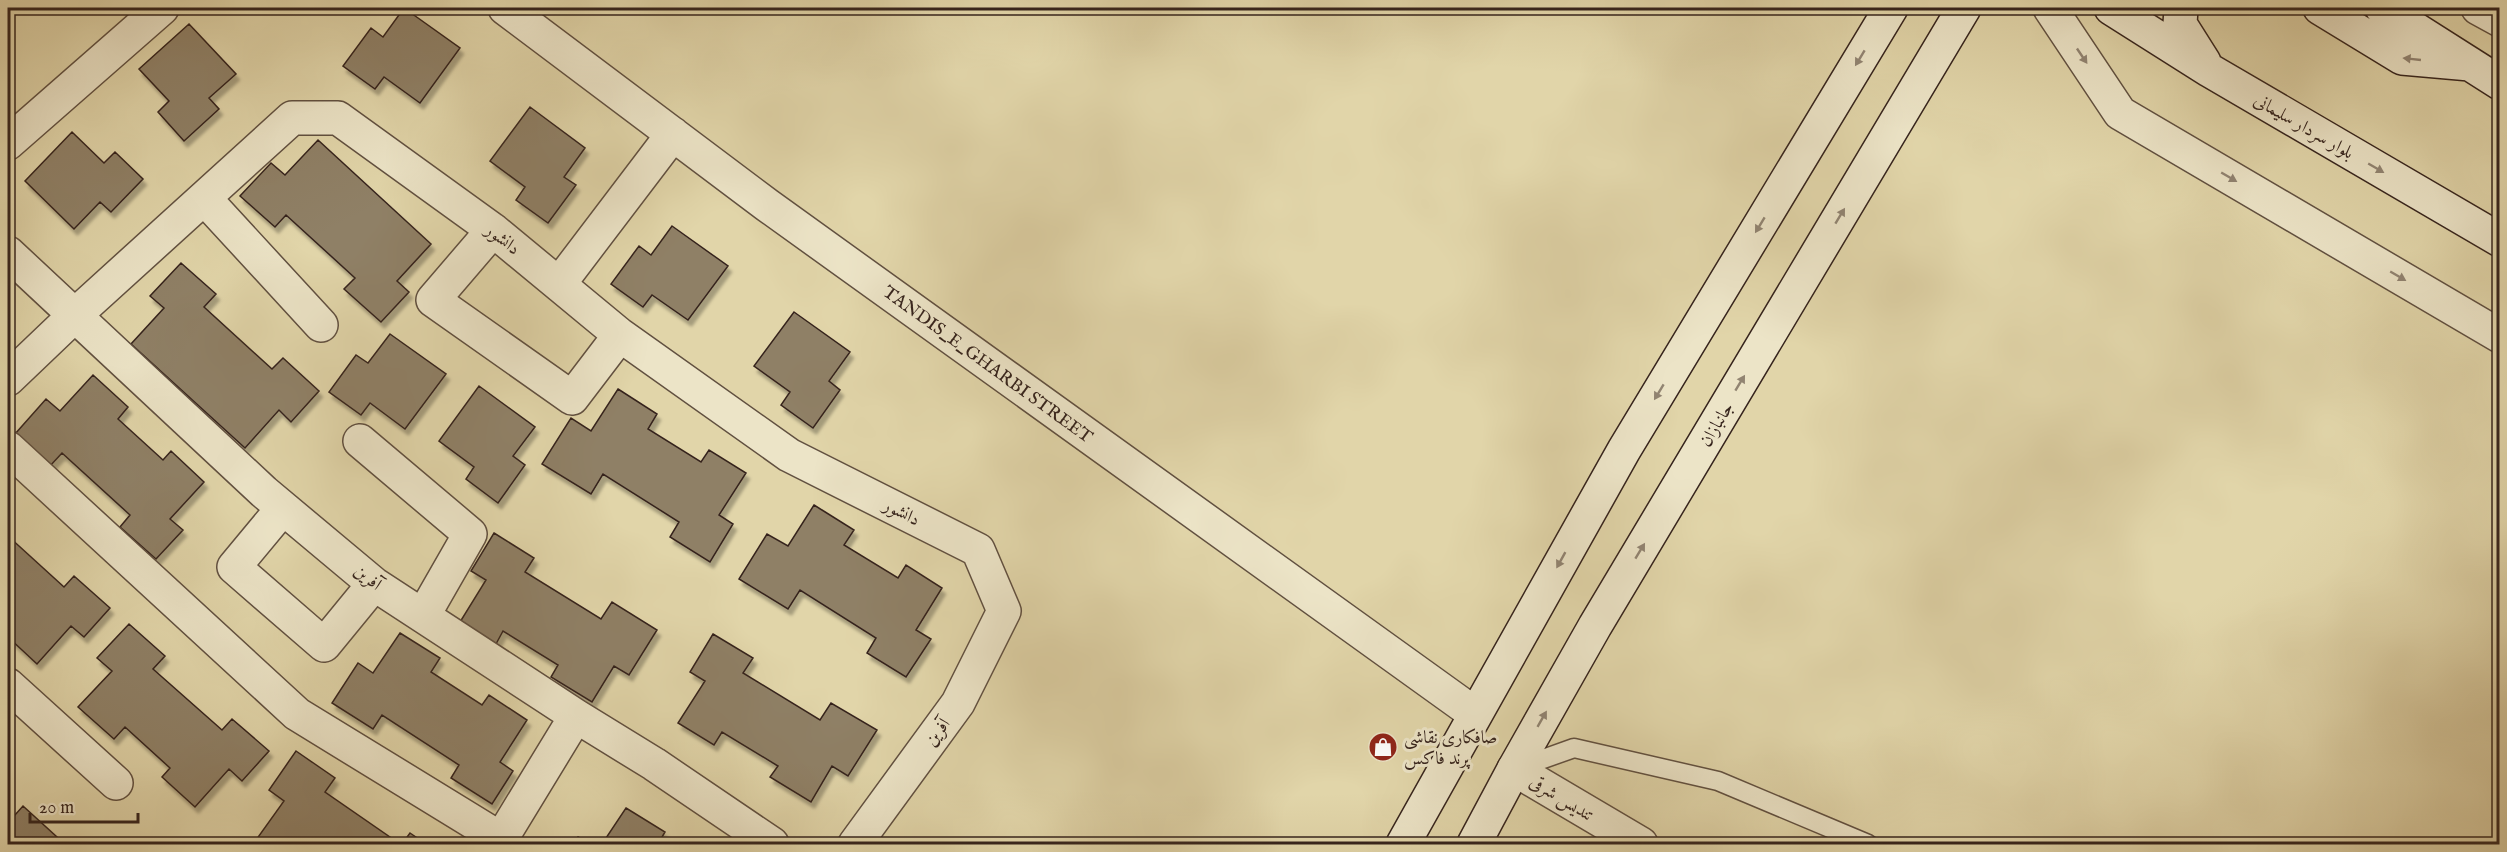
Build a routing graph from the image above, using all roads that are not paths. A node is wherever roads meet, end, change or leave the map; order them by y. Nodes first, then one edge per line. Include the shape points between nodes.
1 (162, 8) edge
2 (505, 8) edge
3 (1890, 8) edge
4 (2050, 8) edge
5 (2111, 8) edge
6 (2181, 8) edge
7 (2320, 8) edge
8 (2382, 8) edge
9 (2478, 8) edge
10 (1957, 12) edge
11 (2499, 20) edge
12 (2470, 64) junction
13 (2209, 70) junction
14 (2499, 82) edge
15 (673, 134) junction
16 (8, 143) edge
17 (205, 199) junction
18 (493, 230) junction
19 (2499, 240) edge
20 (8, 253) edge
21 (559, 284) junction
22 (74, 316) junction
23 (321, 325) dead end
24 (620, 335) junction
25 (2499, 336) edge
26 (8, 379) edge
27 (360, 441) dead end
28 (8, 448) edge
29 (283, 508) junction
30 (374, 584) junction
31 (1004, 610) joint
32 (423, 616) junction
33 (8, 685) edge
34 (1475, 714) junction
35 (576, 716) junction
36 (1514, 769) junction
37 (116, 783) dead end
38 (500, 842) edge
39 (772, 844) edge
40 (855, 844) edge
41 (1403, 844) edge
42 (1474, 844) edge
43 (1641, 844) edge
44 (1868, 844) edge

1 - 16 street
2 - 15 street, TANDIS_E_GHARBI STREET
3 -> 34 street via 1624,450
4 -> 25 street via 2120,113
5 - 13 street, بلوار سردار سلیمانی
6 - 13 street via 2180,24
12 -> 7 street via 2402,58
8 - 12 street
9 - 11 street
36 -> 10 street, جانبازان
12 - 14 street
13 -> 19 street, بلوار سردار سلیمانی
15 - 21 street
15 - 34 street, TANDIS_E_GHARBI STREET
17 - 18 street, دانشور via 292,118 338,118
17 - 22 street, دانشور
17 - 23 street
18 - 21 street, دانشور
18 - 24 street via 433,300 572,398
20 - 22 street, آفرین
21 - 24 street, دانشور
22 - 26 street, دانشور
22 - 29 street, آفرین
24 - 31 street, دانشور via 789,455 978,550
27 - 32 street via 470,534
28 - 38 street via 297,714
29 - 30 street, آفرین
29 - 30 street via 234,567 324,645
30 - 32 street, آفرین
31 - 40 street, آفرین via 958,703
32 - 35 street, آفرین
33 - 37 street
34 - 41 street
35 - 38 street
35 - 39 street, آفرین
36 - 42 street, جانبازان
36 - 43 street, تندیس شرقی
36 - 44 lane via 1574,748 1718,781

